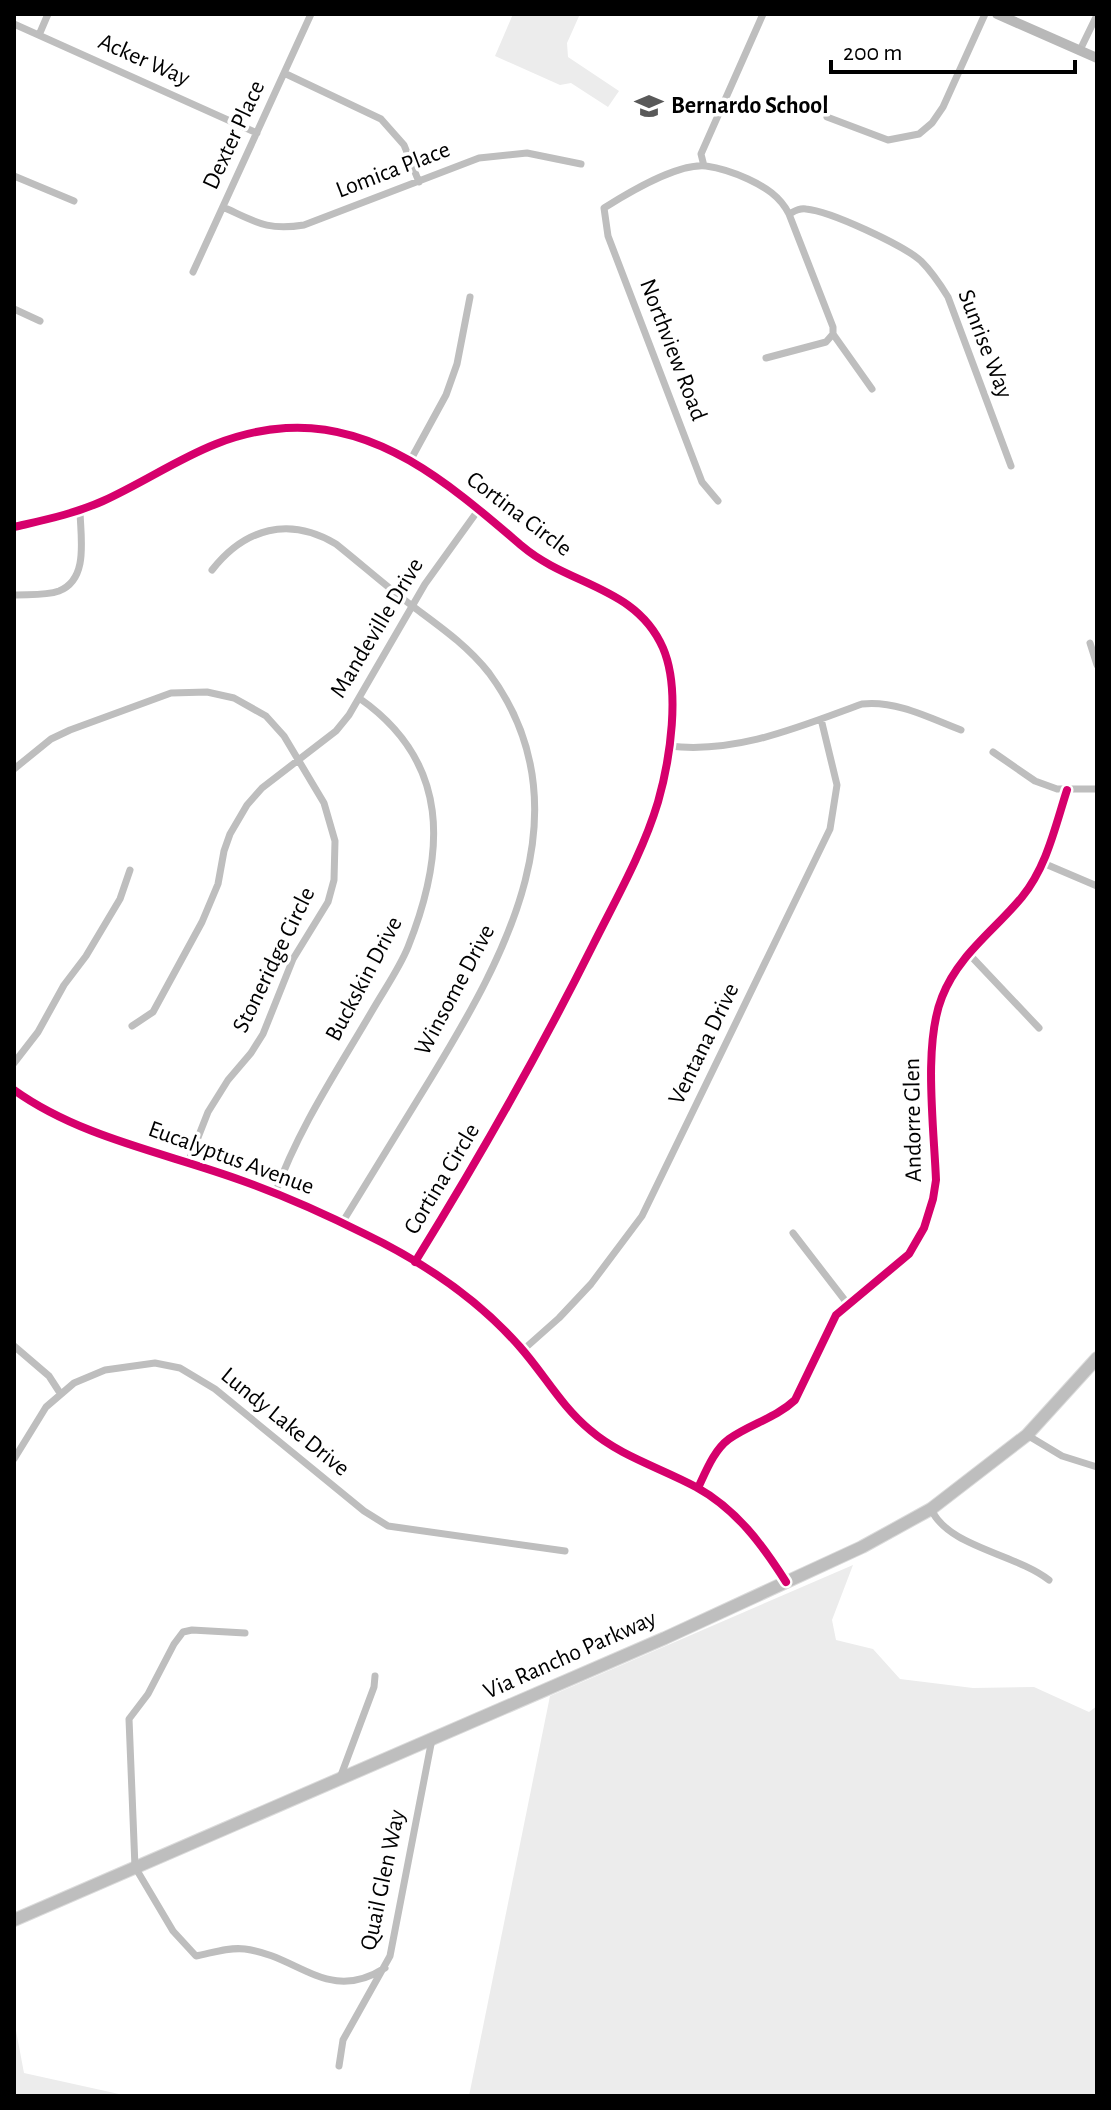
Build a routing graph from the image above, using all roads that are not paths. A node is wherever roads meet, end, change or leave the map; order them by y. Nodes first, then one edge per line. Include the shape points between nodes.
1 (48, 14) edge
2 (310, 14) edge
3 (763, 14) edge
4 (985, 14) edge
5 (997, 14) edge
6 (1097, 15) edge
7 (14, 24) edge
8 (39, 35) junction
9 (1080, 50) junction
10 (1097, 58) edge
11 (284, 73) junction
12 (827, 117) dead end
13 (257, 133) junction
14 (581, 164) dead end
15 (704, 166) junction
16 (14, 176) edge
17 (419, 182) junction
18 (74, 201) dead end
19 (223, 207) junction
20 (789, 214) junction
21 (193, 272) dead end
22 (470, 297) dead end
23 (14, 309) edge
24 (40, 321) dead end
25 (833, 334) junction
26 (766, 358) dead end
27 (872, 389) dead end
28 (410, 461) junction
29 (1011, 466) dead end
30 (718, 501) dead end
31 (80, 509) junction
32 (479, 509) junction
33 (14, 527) edge
34 (212, 570) dead end
35 (14, 595) edge
36 (412, 606) junction
37 (1090, 643) dead end
38 (1097, 665) edge
39 (359, 698) junction
40 (821, 719) junction
41 (961, 730) dead end
42 (669, 746) junction
43 (993, 752) dead end
44 (299, 758) junction
45 (14, 769) edge
46 (1097, 789) edge
47 (1067, 790) junction
48 (1043, 863) junction
49 (130, 870) dead end
50 (1097, 886) edge
51 (968, 953) junction
52 (132, 1026) dead end
53 (1039, 1028) dead end
54 (14, 1063) edge
55 (14, 1090) edge
56 (188, 1163) junction
57 (275, 1194) junction
58 (342, 1223) junction
59 (793, 1233) dead end
60 (415, 1262) junction
61 (847, 1303) junction
62 (14, 1346) edge
63 (523, 1350) junction
64 (1097, 1358) edge
65 (60, 1393) junction
66 (1027, 1435) junction
67 (14, 1459) edge
68 (1097, 1467) edge
69 (698, 1488) junction
70 (931, 1509) junction
71 (565, 1551) dead end
72 (1049, 1580) dead end
73 (786, 1582) junction
74 (245, 1633) dead end
75 (375, 1676) dead end
76 (432, 1739) junction
77 (340, 1778) junction
78 (135, 1867) junction
79 (14, 1920) edge
80 (385, 1968) junction
81 (339, 2066) dead end

1 - 8 street
2 - 11 street, Dexter Place
3 - 15 street via 701,154
4 - 12 street via 943,107 919,134 888,140
5 - 9 street
6 - 9 street
7 - 8 street, Acker Way
8 - 13 street, Acker Way
9 - 10 street
11 - 13 street, Dexter Place
11 - 17 street via 381,119 404,145
13 - 19 street, Dexter Place
14 - 17 street, Lomica Place via 527,153 479,158
15 - 20 street via 755,182 774,194
15 - 30 street, Northview Road via 631,190 604,208 608,236 702,482
16 - 18 street
17 - 19 street, Lomica Place via 282,229
19 - 21 street, Dexter Place
20 - 25 street
20 - 29 street, Sunrise Way via 810,209 828,215 903,247 934,274 948,297
22 - 28 street via 446,395
23 - 24 street
25 - 26 street via 826,342
25 - 27 street
28 - 31 street, Cortina Circle via 355,435 333,431 289,428 243,434 202,448
28 - 32 street, Cortina Circle
31 - 33 street, Cortina Circle
31 - 35 street via 80,568 73,581 62,590
32 - 36 street, Mandeville Drive
32 - 42 street, Cortina Circle via 532,554 622,598 648,622 670,673
34 - 36 street, Winsome Drive via 252,536 291,528 320,534 336,544
36 - 39 street, Mandeville Drive
36 - 58 street, Winsome Drive via 470,650 509,705 533,781 533,851 512,924 489,977
37 - 38 street
39 - 44 street, Mandeville Drive via 336,731
39 - 57 street, Buckskin Drive via 397,730 427,780 435,817 434,857 407,950 302,1130
40 - 41 street via 875,703
40 - 42 street via 728,746
40 - 63 street, Ventana Drive via 837,785 830,829 642,1216 591,1284
42 - 60 street, Cortina Circle via 658,803 622,886 533,1063
43 - 47 street via 1035,781
44 - 45 street, Stoneridge Circle via 266,716 224,695 196,692 171,693 70,730
44 - 52 street, Mandeville Drive via 247,805 230,834 202,922 153,1012
44 - 56 street, Stoneridge Circle via 332,824 334,880 328,902 293,959 263,1034 208,1112
46 - 47 street
47 - 48 street, Andorre Glen
48 - 50 street
48 - 51 street, Andorre Glen via 1023,896
49 - 54 street via 100,933
51 - 53 street
51 - 61 street, Andorre Glen via 951,977 935,1019 936,1180 924,1228 909,1254
55 - 56 street, Eucalyptus Avenue via 63,1120
56 - 57 street, Eucalyptus Avenue
57 - 58 street, Eucalyptus Avenue
58 - 60 street, Eucalyptus Avenue
59 - 61 street
60 - 63 street, Eucalyptus Avenue via 494,1318
61 - 69 street, Andorre Glen via 824,1335 795,1400 727,1440
62 - 65 street via 49,1376
63 - 69 street, Eucalyptus Avenue via 563,1404 591,1431
64 - 66 main road, Via Rancho Parkway
65 - 67 street, Lundy Lake Drive
65 - 71 street, Lundy Lake Drive via 105,1370 155,1363 180,1368 215,1389 388,1526
66 - 68 street via 1062,1456
66 - 70 main road, Via Rancho Parkway
69 - 73 street, Eucalyptus Avenue via 740,1520
70 - 72 street via 945,1530
70 - 73 main road, Via Rancho Parkway
73 - 76 main road, Via Rancho Parkway
74 - 78 street via 183,1632 129,1719
75 - 77 street
76 - 77 main road, Via Rancho Parkway
76 - 80 street, Quail Glen Way
77 - 78 main road, Via Rancho Parkway
78 - 79 main road, Via Rancho Parkway
78 - 80 street via 173,1931 196,1956 246,1949 340,1982
80 - 81 street, Quail Glen Way via 343,2040

